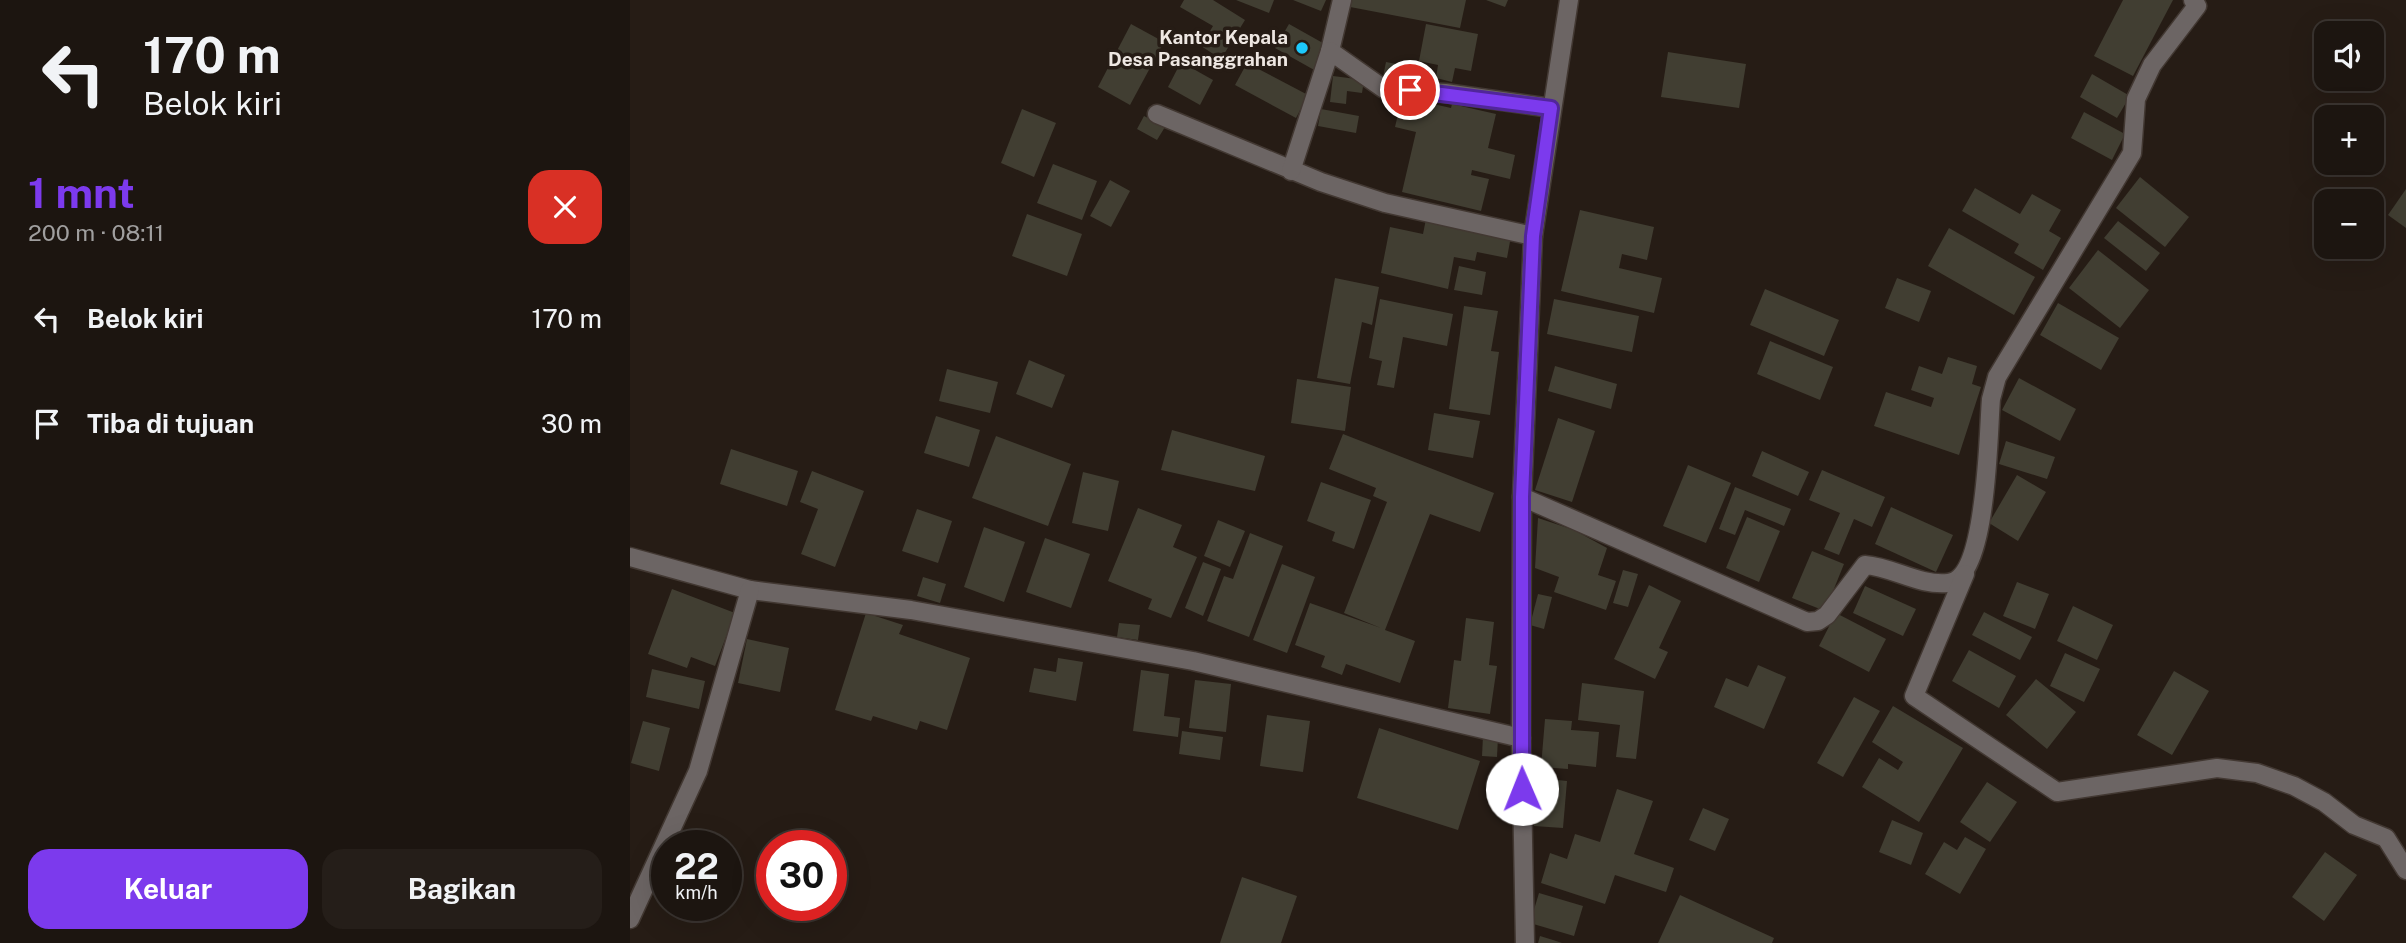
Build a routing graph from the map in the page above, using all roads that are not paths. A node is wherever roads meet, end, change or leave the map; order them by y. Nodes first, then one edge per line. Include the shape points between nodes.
1 (1342, 0) edge
2 (1569, 0) edge
3 (2193, 0) edge
4 (1330, 51) junction
5 (1551, 108) junction
6 (1157, 114) dead end
7 (1291, 171) junction
8 (1533, 236) junction
9 (1522, 497) junction
10 (630, 557) edge
11 (1965, 574) junction
12 (750, 590) junction
13 (1521, 738) junction
14 (2406, 870) edge
15 (630, 919) edge
16 (1525, 943) edge

1 - 4 street
2 - 5 street
3 - 11 street via 2197,6 2152,65 2136,99 2132,153 1997,377 1991,398 1979,540
4 - 5 street via 1384,89
4 - 7 street
5 - 8 street
6 - 7 street
7 - 8 street via 1385,203
8 - 9 street
9 - 11 street via 1807,622 1826,615 1865,565 1931,583 1951,583
9 - 13 street
10 - 12 street
11 - 14 street via 1914,696 2024,770 2057,792 2217,768 2257,773 2294,786 2354,825 2386,838
12 - 13 street via 1054,634 1332,691
12 - 15 street via 698,771
13 - 16 street

